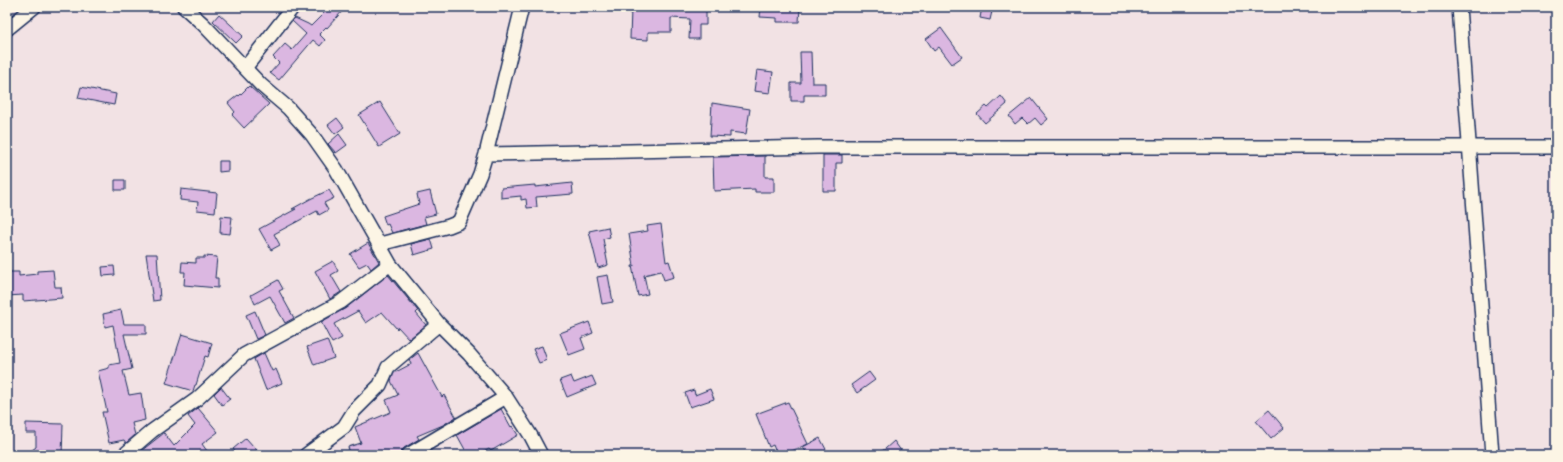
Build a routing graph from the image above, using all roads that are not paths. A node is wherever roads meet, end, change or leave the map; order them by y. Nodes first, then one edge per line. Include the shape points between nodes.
1 (34, 7) edge
2 (184, 7) edge
3 (293, 7) edge
4 (522, 7) edge
5 (1459, 7) edge
6 (7, 30) edge
7 (245, 68) junction
8 (1469, 147) junction
9 (1556, 147) edge
10 (486, 154) junction
11 (380, 244) junction
12 (390, 264) junction
13 (439, 324) junction
14 (506, 397) junction
15 (124, 455) edge
16 (306, 455) edge
17 (408, 455) edge
18 (541, 455) edge
19 (1492, 455) edge

1 - 6 street
2 - 7 street
3 - 7 street
4 - 10 street
5 - 8 street
7 - 11 street via 288,108 312,135 336,169
8 - 9 street
8 - 10 street via 818,147
8 - 19 street
10 - 11 street via 459,222
11 - 12 street
12 - 13 street
12 - 15 street via 341,302 244,355 197,399
13 - 14 street
13 - 16 street via 388,367 380,385 354,411 344,427
14 - 17 street
14 - 18 street

